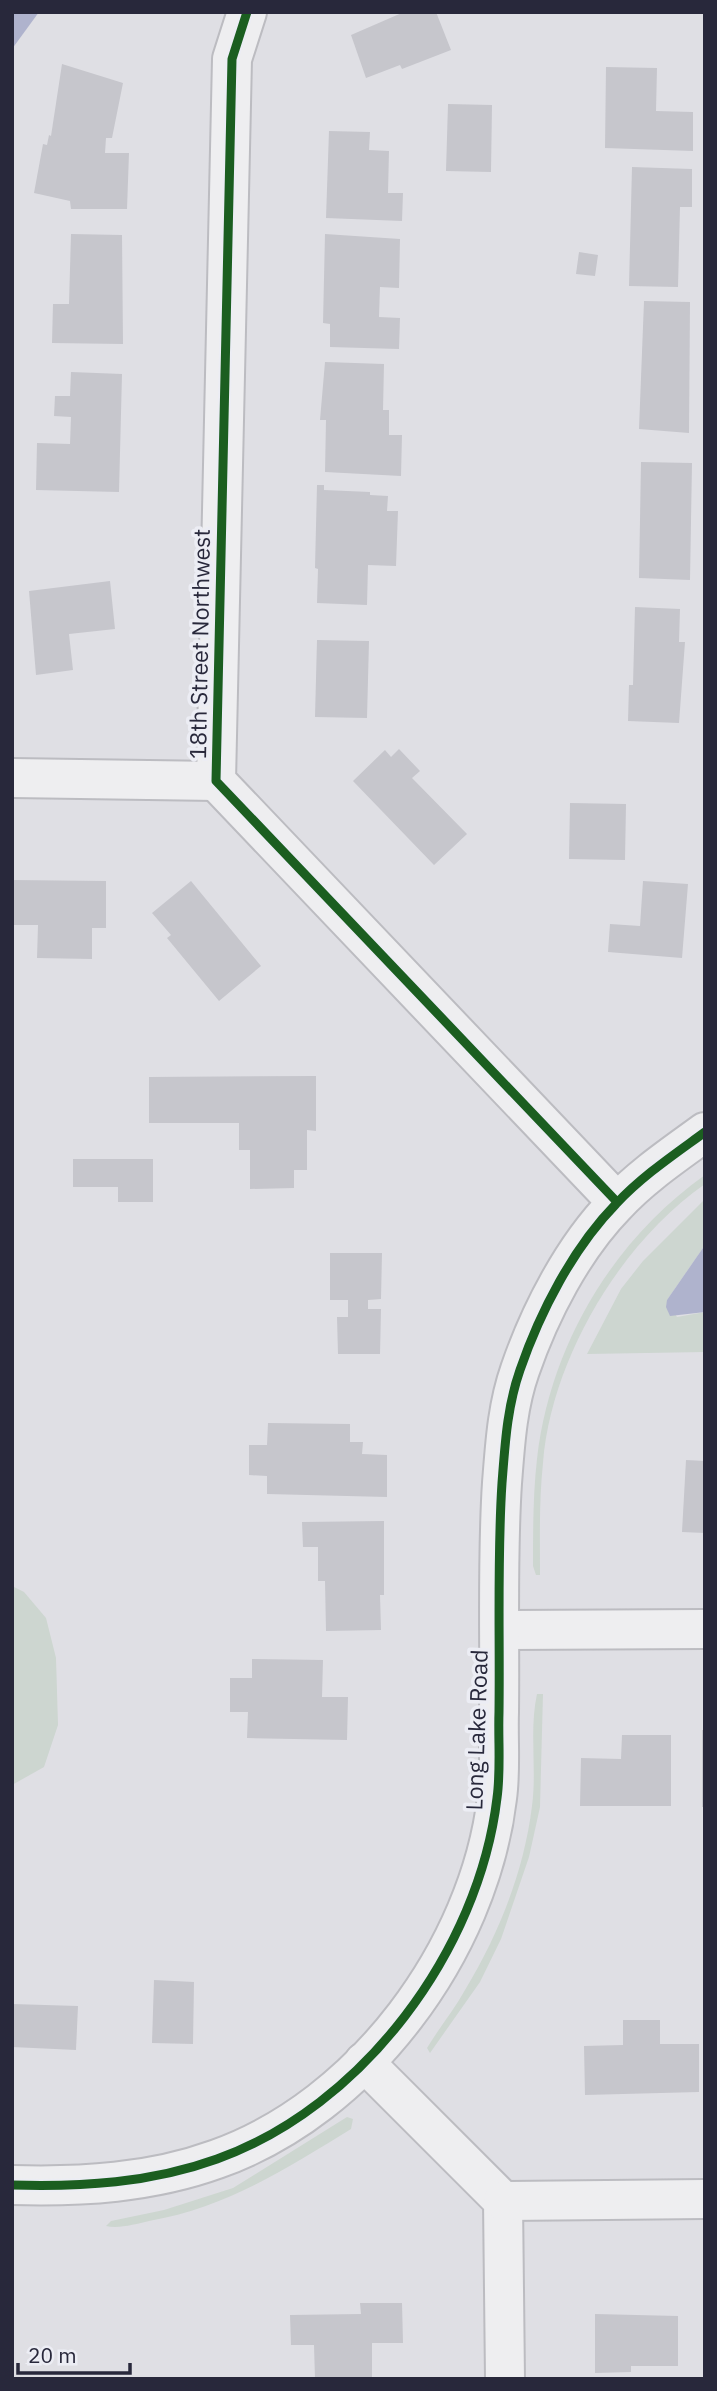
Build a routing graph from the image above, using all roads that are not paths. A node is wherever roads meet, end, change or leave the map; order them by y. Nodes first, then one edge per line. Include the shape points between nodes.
1 (247, 12) edge
2 (12, 778) edge
3 (216, 781) junction
4 (705, 1132) edge
5 (617, 1202) junction
6 (705, 1629) edge
7 (500, 1630) junction
8 (364, 2062) junction
9 (12, 2185) edge
10 (705, 2199) edge
11 (503, 2201) junction
12 (505, 2379) edge

1 - 3 street, 18th Street Northwest via 232,59
2 - 3 street
3 - 5 street, 18th Street Northwest
4 - 5 street, Long Lake Road
5 - 7 street, Long Lake Road via 571,1265 540,1321 519,1373 506,1426
6 - 7 street
7 - 8 street, Long Lake Road via 497,1797 478,1879 437,1969 410,2012
8 - 9 street, Long Lake Road via 279,2130 219,2158 171,2173 105,2184
8 - 11 street
10 - 11 street
11 - 12 street

